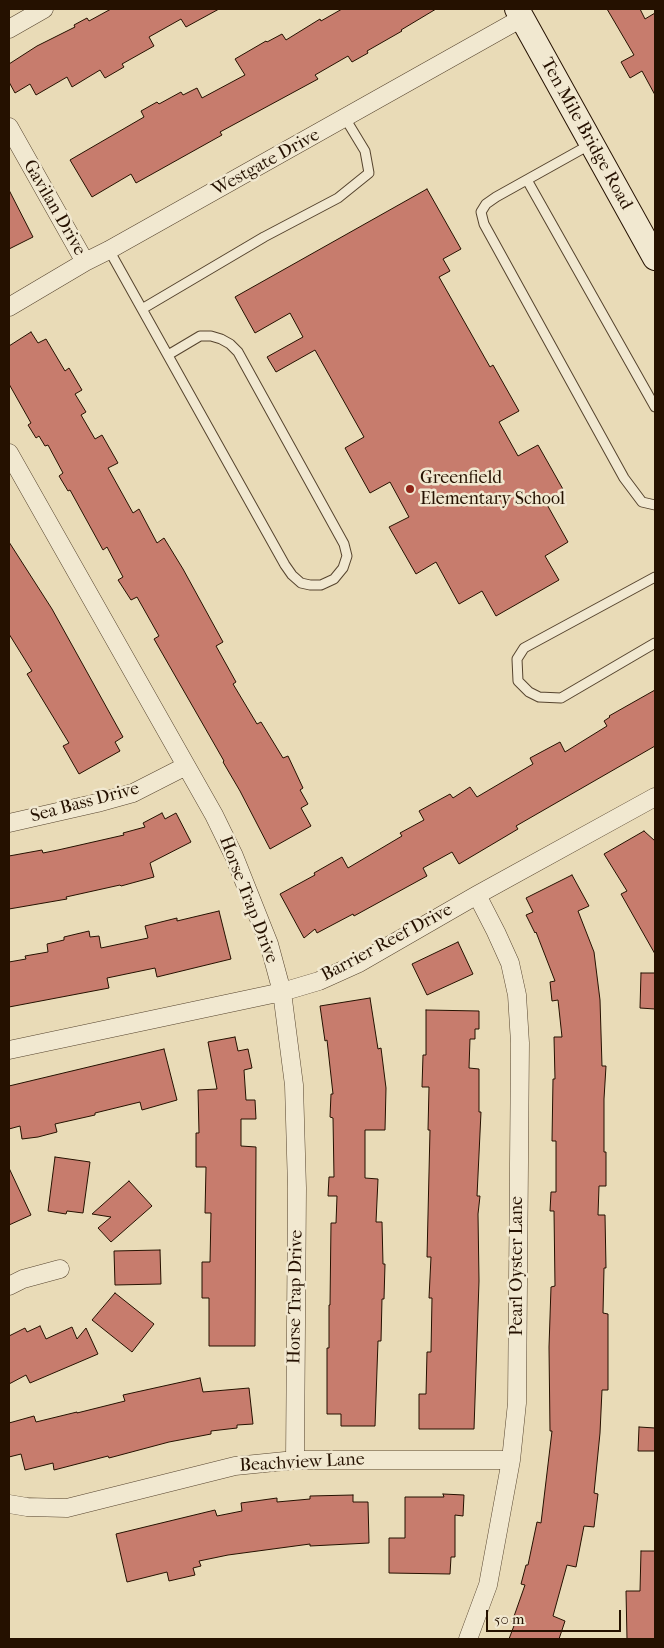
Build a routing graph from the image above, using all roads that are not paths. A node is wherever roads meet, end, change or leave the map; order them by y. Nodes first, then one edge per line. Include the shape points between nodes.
1 (44, 9) edge
2 (519, 13) edge
3 (9, 29) edge
4 (345, 118) junction
5 (9, 127) edge
6 (592, 144) junction
7 (527, 180) junction
8 (109, 250) junction
9 (655, 258) edge
10 (85, 262) junction
11 (9, 307) edge
12 (142, 309) junction
13 (168, 355) junction
14 (655, 407) edge
15 (9, 454) edge
16 (655, 505) edge
17 (655, 577) edge
18 (655, 643) edge
19 (186, 766) junction
20 (655, 797) edge
21 (9, 823) edge
22 (477, 895) junction
23 (282, 992) junction
24 (9, 1050) edge
25 (60, 1268) dead end
26 (9, 1286) edge
27 (294, 1460) junction
28 (511, 1460) junction
29 (9, 1504) edge
30 (468, 1639) edge

1 - 3 street
2 - 4 street, Westgate Drive
2 - 6 street, Ten Mile Bridge Road
4 - 8 street, Westgate Drive
4 - 12 lane via 365,151 369,173 338,198 264,237
5 - 10 street, Gavilan Drive
6 - 7 lane
6 - 9 street, Ten Mile Bridge Road
7 - 14 lane
7 - 16 lane via 486,204 481,212 484,224 630,487 642,502
8 - 10 street, Westgate Drive
8 - 12 lane
10 - 11 street, Westgate Drive
12 - 13 lane
13 - 13 lane via 292,575 310,586 334,579 344,568 347,556 344,544 238,352 221,339 200,336
15 - 19 street, Horse Trap Drive
17 - 18 lane via 524,648 517,659 518,681 528,692 540,697 561,698
19 - 21 street, Sea Bass Drive via 133,793
19 - 23 street, Horse Trap Drive via 234,856 269,944
20 - 22 street, Barrier Reef Drive
22 - 23 street, Barrier Reef Drive via 359,963
22 - 28 street, Pearl Oyster Lane via 510,964 517,995 517,1403
23 - 24 street, Barrier Reef Drive
23 - 27 street, Horse Trap Drive via 291,1049 296,1128
25 - 26 street
27 - 28 street, Beachview Lane
27 - 29 street, Beachview Lane via 234,1466 67,1508
28 - 30 street, Pearl Oyster Lane via 488,1585

